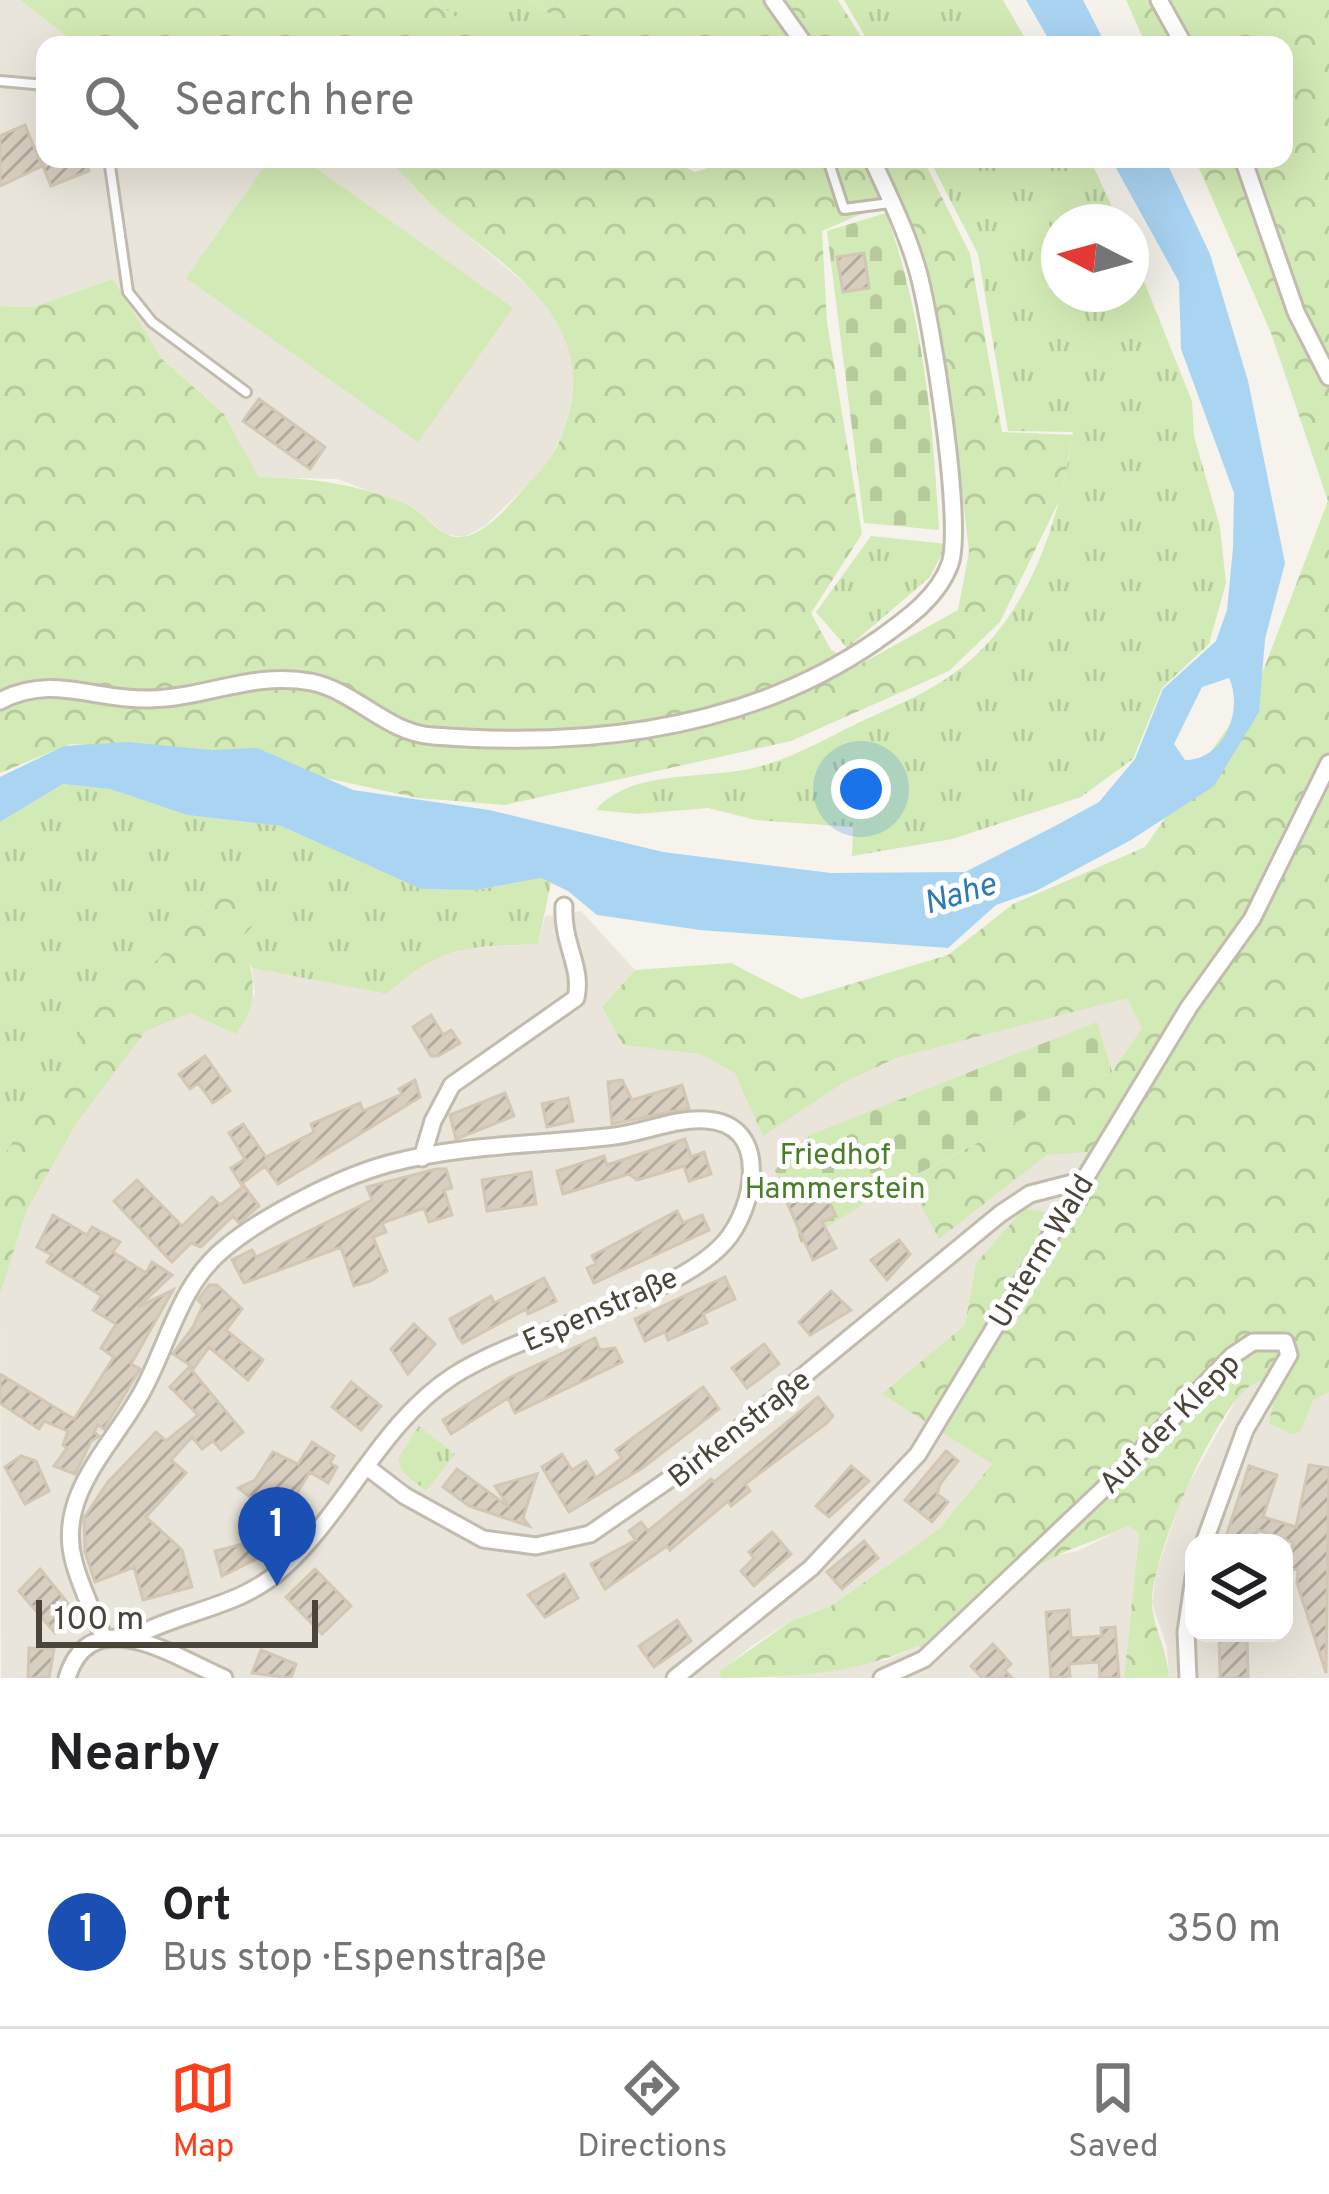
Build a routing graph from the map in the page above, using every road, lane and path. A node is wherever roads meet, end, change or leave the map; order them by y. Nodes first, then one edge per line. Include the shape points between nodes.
1 (772, 0) edge
2 (1160, 0) edge
3 (799, 36) edge
4 (1179, 36) edge
5 (0, 81) edge
6 (36, 85) edge
7 (110, 168) edge
8 (831, 168) edge
9 (876, 168) edge
10 (1246, 168) edge
11 (892, 203) junction
12 (1329, 377) edge
13 (246, 392) dead end
14 (0, 700) edge
15 (1329, 763) edge
16 (564, 906) dead end
17 (422, 1158) junction
18 (1084, 1180) junction
19 (367, 1467) junction
20 (1207, 1534) edge
21 (134, 1637) junction
22 (104, 1639) junction
23 (1186, 1642) edge
24 (892, 1677) edge
25 (67, 1678) edge
26 (224, 1678) edge
27 (675, 1678) edge
28 (1187, 1678) edge

1 - 3 street
2 - 4 street
5 - 6 lane
7 - 13 lane via 128,292 152,322
8 - 11 lane via 844,209
9 - 11 street
10 - 12 street via 1296,312
11 - 14 street via 928,322 951,561 900,624 808,685 737,711 578,737 417,734 326,686 290,679 152,699 34,686
15 - 18 street, Unterm Wald via 1252,919
16 - 17 street via 577,998 452,1085
17 - 19 street, Espenstraße via 705,1120 737,1131 752,1182 734,1230 704,1261 454,1376
17 - 22 street via 321,1192 240,1236 196,1279 142,1392 74,1503 74,1561
18 - 19 street, Birkenstraße via 1030,1194 1000,1214 723,1442 590,1534 536,1546 483,1539
18 - 27 street, Unterm Wald via 918,1454 811,1568
19 - 21 street, Espenstraße via 269,1580
20 - 24 street, Auf der Klepp via 1245,1430 1289,1355 1285,1342 1253,1342 1232,1356 1101,1491 923,1659
21 - 22 street
21 - 26 street
22 - 25 street via 77,1654
23 - 28 street

